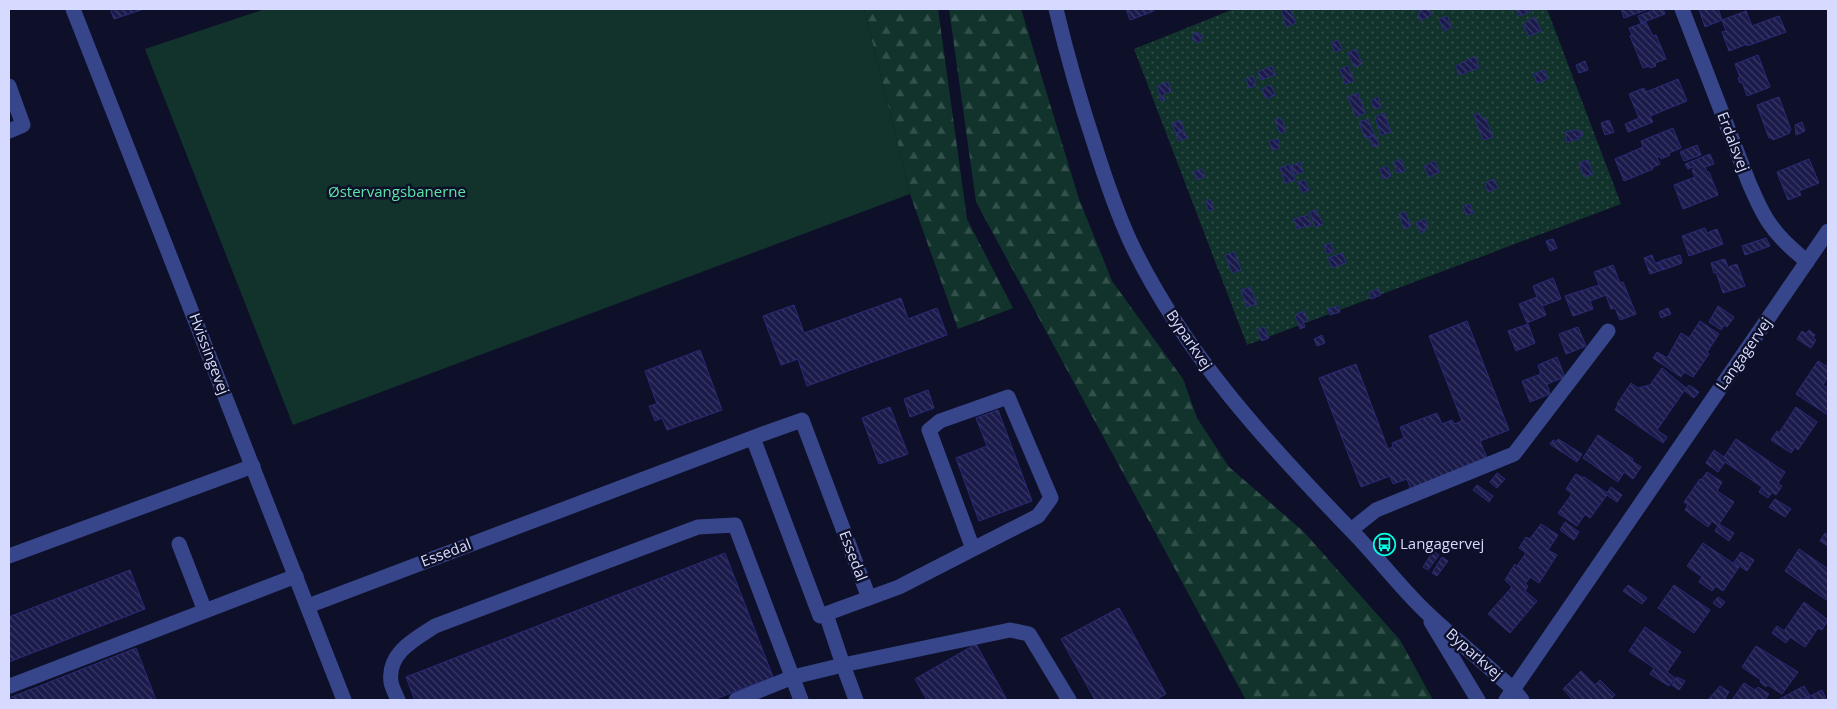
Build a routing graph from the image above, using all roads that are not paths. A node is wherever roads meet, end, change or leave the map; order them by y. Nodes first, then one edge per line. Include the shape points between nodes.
1 (73, 9) edge
2 (1056, 9) edge
3 (1682, 9) edge
4 (9, 86) edge
5 (9, 131) edge
6 (1828, 231) edge
7 (1807, 262) junction
8 (1608, 331) dead end
9 (753, 438) junction
10 (253, 466) junction
11 (1351, 530) junction
12 (179, 544) dead end
13 (973, 549) junction
14 (9, 556) edge
15 (296, 576) junction
16 (869, 598) junction
17 (308, 606) junction
18 (1424, 610) junction
19 (204, 611) junction
20 (826, 614) junction
21 (842, 665) junction
22 (792, 678) junction
23 (9, 685) edge
24 (1514, 696) edge
25 (344, 700) edge
26 (398, 700) edge
27 (736, 700) edge
28 (801, 700) edge
29 (856, 700) edge
30 (1069, 700) edge
31 (1478, 700) edge

1 - 10 street, Hvissingevej
2 - 11 street, Byparkvej via 1108,184 1130,241 1162,299 1226,394
3 - 7 street, Erdalsvej via 1762,210 1772,228
4 - 5 street via 23,125
6 - 7 street, Langagervej
7 - 24 street, Langagervej
8 - 11 street via 1514,454 1376,510
9 - 16 street, Essedal via 802,420
9 - 17 street, Essedal
9 - 20 street via 820,616
10 - 14 street
10 - 15 street, Hvissingevej
11 - 18 street, Byparkvej
12 - 19 street
13 - 13 street via 929,430 940,421 1008,397 1050,498 1038,516
13 - 16 street via 899,587
15 - 17 street, Hvissingevej
15 - 19 street
16 - 20 street, Essedal
17 - 25 street, Hvissingevej
18 - 24 street, Byparkvej
18 - 31 street, Byparkvej
19 - 23 street
20 - 21 street
21 - 22 street
21 - 29 street
21 - 30 street via 1010,630 1029,634
22 - 26 street via 735,525 698,527 435,626 405,645 392,664 391,682
22 - 27 street
22 - 28 street

